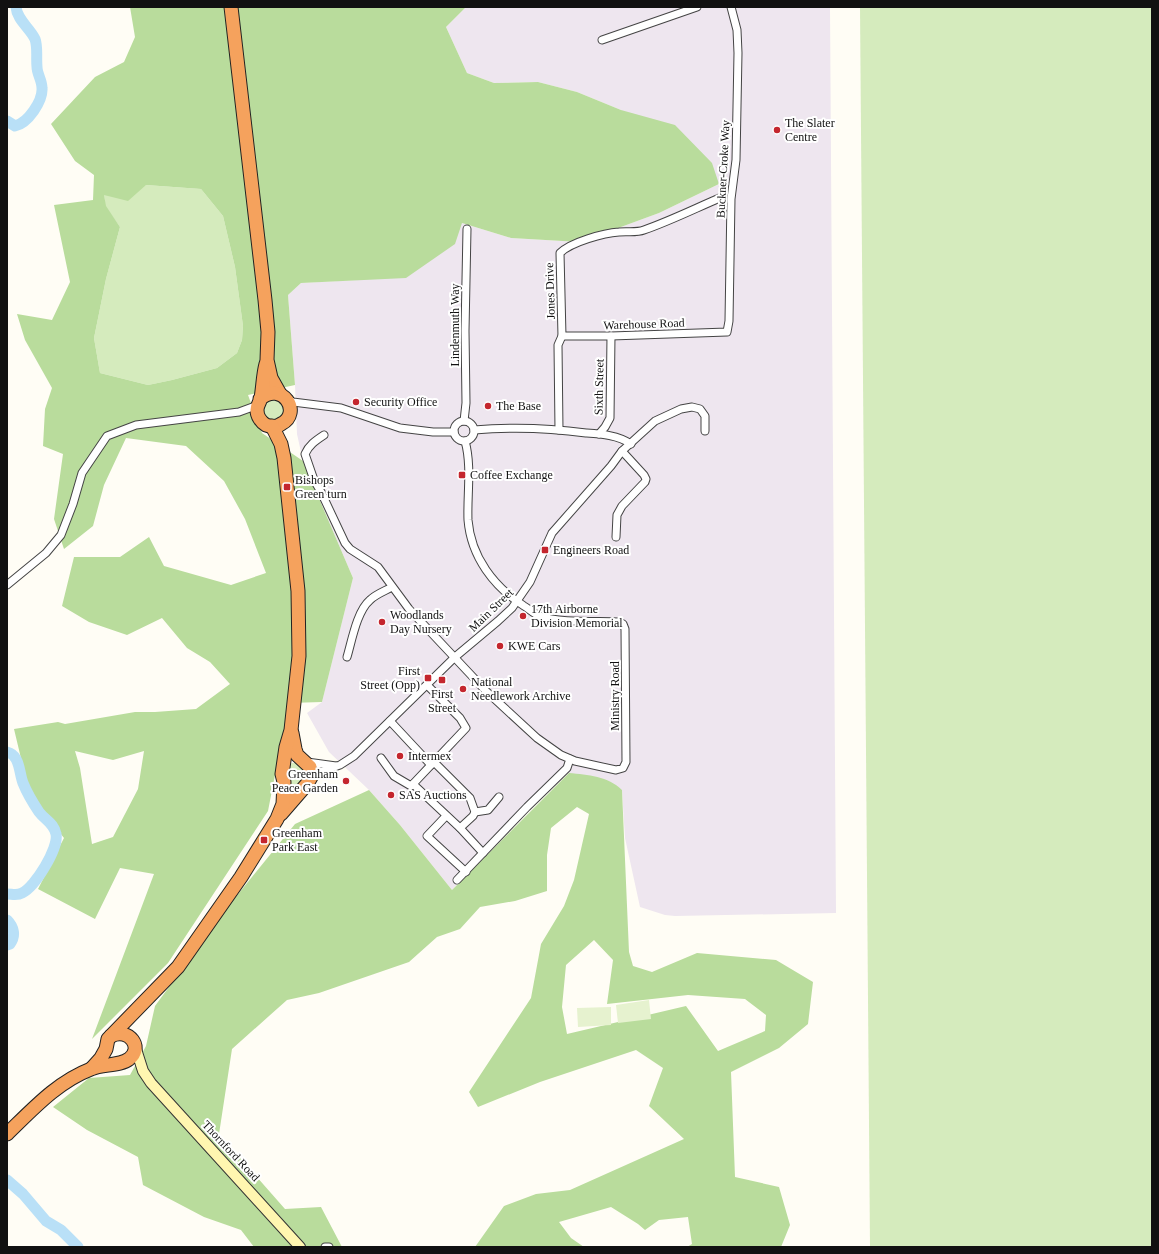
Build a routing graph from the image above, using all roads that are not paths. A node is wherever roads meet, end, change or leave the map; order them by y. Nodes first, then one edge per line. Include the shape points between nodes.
1 (231, 7) edge
2 (697, 7) edge
3 (731, 7) edge
4 (602, 40) dead end
5 (722, 197) dead end
6 (467, 228) dead end
7 (727, 332) joint
8 (562, 336) junction
9 (611, 336) junction
10 (267, 360) junction
11 (310, 404) junction
12 (286, 406) junction
13 (259, 407) junction
14 (239, 412) junction
15 (464, 421) junction
16 (272, 426) junction
17 (474, 430) junction
18 (560, 430) junction
19 (705, 431) dead end
20 (454, 432) junction
21 (599, 434) junction
22 (324, 436) dead end
23 (465, 441) junction
24 (631, 444) junction
25 (622, 452) junction
26 (284, 458) junction
27 (616, 537) dead end
28 (7, 584) edge
29 (392, 587) junction
30 (517, 602) junction
31 (347, 657) dead end
32 (455, 657) junction
33 (428, 685) junction
34 (390, 721) junction
35 (291, 730) junction
36 (381, 758) dead end
37 (570, 759) junction
38 (302, 760) junction
39 (432, 763) junction
40 (336, 766) junction
41 (283, 776) junction
42 (308, 782) junction
43 (413, 784) junction
44 (499, 797) dead end
45 (475, 812) junction
46 (446, 816) junction
47 (277, 818) junction
48 (460, 828) junction
49 (483, 853) junction
50 (466, 872) junction
51 (457, 880) dead end
52 (147, 1000) junction
53 (111, 1036) junction
54 (133, 1041) junction
55 (106, 1049) junction
56 (122, 1062) junction
57 (92, 1068) junction
58 (143, 1071) junction
59 (7, 1134) edge
60 (300, 1247) edge
61 (325, 1247) edge
62 (329, 1247) edge

1 - 10 highway via 265,300
2 - 4 street
3 - 7 street, Buckner-Croke Way via 737,30 738,53 736,158 731,199
5 - 8 street, Jones Drive via 642,231 612,233 564,249 560,253
6 - 15 street, Lindenmuth Way
7 - 9 street, Warehouse Road
8 - 9 street, Warehouse Road
8 - 18 street, Jones Drive via 558,346
9 - 21 street, Sixth Street via 610,418
10 - 12 highway via 271,378
10 - 13 highway
11 - 12 street
11 - 12 street via 293,402
11 - 20 street via 341,408 400,428
12 - 13 highway via 268,394
12 - 16 highway via 280,425
12 - 26 highway
13 - 14 street
13 - 14 street
13 - 16 highway via 262,422
14 - 28 street via 136,425 107,436 82,473 61,535 46,553
15 - 17 street via 472,425
15 - 20 street via 456,425
16 - 26 highway via 281,444
17 - 18 street
17 - 23 street via 472,436
18 - 21 street
19 - 24 street, Main Street via 705,416 700,409 692,407 655,421
20 - 23 street via 456,437
21 - 24 street via 620,438
22 - 29 street via 314,441 305,454 314,480 345,544 378,567
23 - 30 street via 469,525 474,547 491,578
24 - 25 street, Main Street
25 - 27 street via 646,479 617,515
25 - 30 street, Main Street via 552,533 530,582
26 - 35 highway via 299,612 298,668
29 - 31 street via 371,598 366,604 361,612
29 - 32 street via 424,626
30 - 32 street, Main Street
30 - 37 street, Ministry Road via 539,616 551,619 619,622 625,629 626,762 623,768 616,770
32 - 33 street, Main Street
32 - 37 street via 516,720 546,745
33 - 34 street, Main Street
33 - 39 street via 460,718 466,728
34 - 39 street
34 - 40 street, Main Street via 354,756
35 - 38 highway via 295,749
35 - 41 highway
36 - 43 street via 394,776 411,786
37 - 49 street via 567,768
38 - 40 street
38 - 41 highway via 288,762
38 - 42 highway via 307,763 311,772
39 - 43 street
39 - 45 street via 470,798
40 - 42 street, Main Street via 320,772
41 - 42 highway via 288,786 298,788
41 - 47 highway via 283,804
42 - 47 highway
43 - 46 street
44 - 45 street via 488,810
45 - 48 street
46 - 48 street
46 - 50 street via 428,836
47 - 52 highway via 241,877 178,967
48 - 49 street
49 - 50 street
50 - 51 street
52 - 53 highway
52 - 54 highway via 137,1018
53 - 54 highway via 122,1033
53 - 55 highway
54 - 56 highway via 134,1054
54 - 58 street, Thornford Road
55 - 56 highway via 112,1059
55 - 57 highway
56 - 57 highway
56 - 58 street, Thornford Road
57 - 59 highway via 71,1078 53,1091
58 - 60 street, Thornford Road
61 - 62 street

